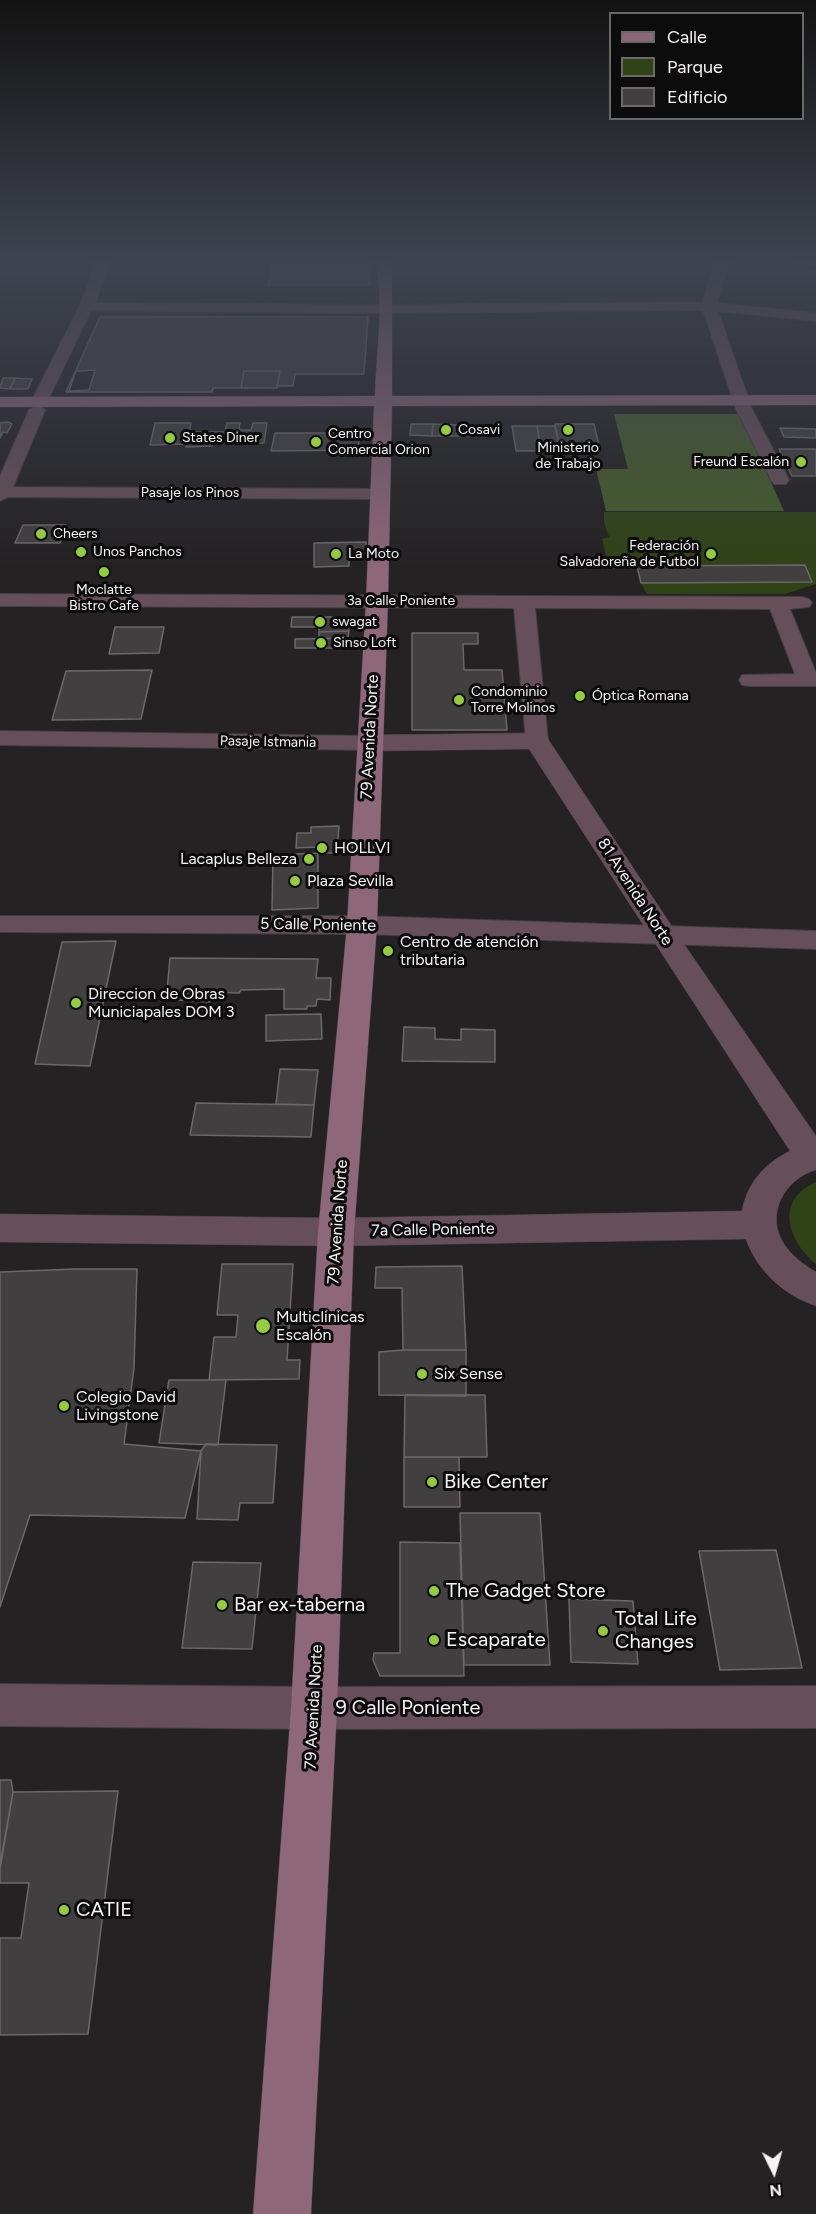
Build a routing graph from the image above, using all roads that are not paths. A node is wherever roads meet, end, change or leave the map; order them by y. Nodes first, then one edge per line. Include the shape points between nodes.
1 (59, 362) edge
2 (384, 362) edge
3 (729, 362) edge
4 (816, 400) edge
5 (0, 402) edge
6 (743, 404) junction
7 (38, 406) junction
8 (383, 406) junction
9 (0, 409) edge
10 (816, 409) edge
11 (780, 480) dead end
12 (1, 494) edge
13 (380, 494) junction
14 (0, 600) edge
15 (377, 600) junction
16 (524, 602) junction
17 (778, 604) junction
18 (811, 604) edge
19 (788, 629) junction
20 (816, 647) edge
21 (750, 680) dead end
22 (812, 680) edge
23 (0, 738) edge
24 (537, 741) junction
25 (370, 743) junction
26 (0, 924) edge
27 (362, 925) junction
28 (663, 935) junction
29 (816, 940) edge
30 (814, 1157) edge
31 (759, 1225) junction
32 (0, 1228) edge
33 (336, 1232) junction
34 (816, 1291) edge
35 (0, 1705) edge
36 (816, 1707) edge
37 (314, 1708) junction
38 (282, 2214) edge

1 - 7 street
2 - 8 main road, 79 Avenida Norte
3 - 6 street
4 - 6 main road
5 - 7 main road
6 - 8 main road
6 - 10 main road
6 - 11 street
7 - 8 main road
7 - 9 main road
7 - 12 street
8 - 13 main road, 79 Avenida Norte
12 - 13 street, Pasaje los Pinos
13 - 15 main road, 79 Avenida Norte
14 - 15 street, 3a Calle Poniente
15 - 16 street, 3a Calle Poniente
15 - 25 main road, 79 Avenida Norte
16 - 17 street, 3a Calle Poniente
16 - 24 street, 81 Avenida Norte
17 - 18 street, 3a Calle Poniente
17 - 19 street
19 - 20 street
19 - 22 street
21 - 22 street
23 - 25 street, Pasaje Istmania
24 - 25 street, Pasaje Istmania
24 - 28 street, 81 Avenida Norte
25 - 27 main road, 79 Avenida Norte
26 - 27 street, 5 Calle Poniente
27 - 28 street, 5 Calle Poniente
27 - 33 main road, 79 Avenida Norte
28 - 29 street, 5 Calle Poniente
28 - 30 street, 81 Avenida Norte
30 - 31 street via 788,1166 770,1182 759,1201
31 - 33 street, 7a Calle Poniente
31 - 34 street via 765,1245 779,1264
32 - 33 street, 7a Calle Poniente
33 - 37 main road, 79 Avenida Norte
35 - 37 street, 9 Calle Poniente
36 - 37 street, 9 Calle Poniente
37 - 38 main road, 79 Avenida Norte

